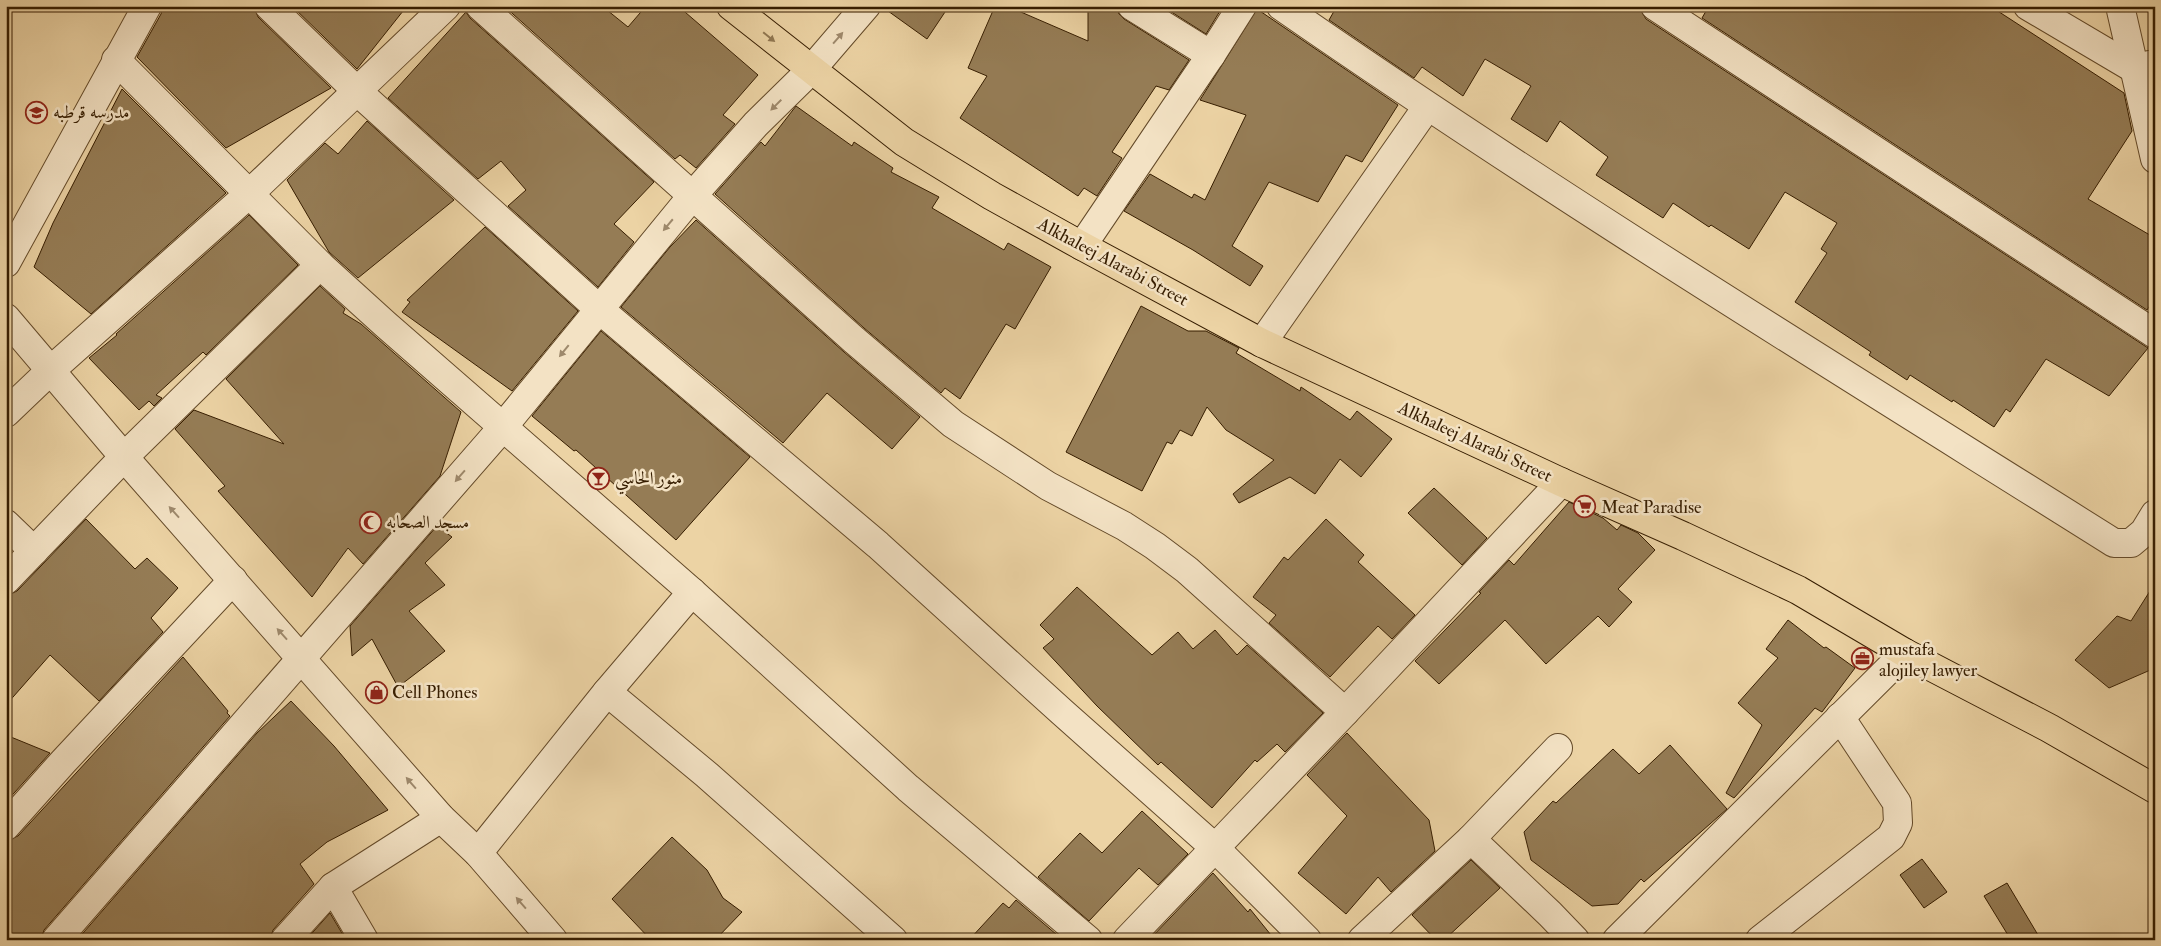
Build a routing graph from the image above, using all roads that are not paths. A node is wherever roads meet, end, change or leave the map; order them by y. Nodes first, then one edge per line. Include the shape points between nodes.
1 (147, 6) edge
2 (269, 6) edge
3 (446, 6) edge
4 (480, 6) edge
5 (731, 6) edge
6 (866, 6) edge
7 (1132, 6) edge
8 (1242, 6) edge
9 (1280, 6) edge
10 (1655, 6) edge
11 (2028, 6) edge
12 (2120, 6) edge
13 (1211, 55) junction
14 (116, 60) junction
15 (2144, 66) edge
16 (811, 70) junction
17 (358, 92) junction
18 (1427, 107) junction
19 (2155, 159) edge
20 (249, 194) junction
21 (693, 195) junction
22 (1082, 246) junction
23 (6, 264) edge
24 (320, 265) junction
25 (598, 309) junction
26 (6, 318) edge
27 (2155, 334) edge
28 (1262, 342) junction
29 (50, 370) junction
30 (6, 413) edge
31 (502, 428) junction
32 (124, 457) junction
33 (1560, 482) junction
34 (2155, 514) edge
35 (6, 524) edge
36 (34, 551) junction
37 (6, 580) edge
38 (233, 580) junction
39 (692, 592) junction
40 (1904, 653) junction
41 (302, 658) junction
42 (607, 692) junction
43 (1345, 712) junction
44 (1840, 717) junction
45 (1558, 748) dead end
46 (2155, 789) edge
47 (441, 818) junction
48 (6, 826) edge
49 (1470, 839) junction
50 (1214, 847) junction
51 (478, 853) junction
52 (333, 887) junction
53 (56, 940) edge
54 (285, 940) edge
55 (364, 940) edge
56 (553, 940) edge
57 (894, 940) edge
58 (1088, 940) edge
59 (1127, 940) edge
60 (1307, 940) edge
61 (1362, 940) edge
62 (1575, 940) edge
63 (1617, 940) edge
64 (1760, 940) edge

1 - 14 street
2 - 17 street
3 - 17 street
4 - 21 street
5 -> 16 main road, Alkhaleej Alarabi Street
16 -> 6 street
7 - 13 street
8 - 13 street
9 - 18 street
10 - 27 street
11 - 15 street
12 - 15 street
13 - 22 street
14 - 20 street
14 - 23 street
15 - 19 street
16 -> 21 street via 756,124
16 - 22 main road, Alkhaleej Alarabi Street via 904,142
17 - 20 street
17 - 25 street
18 - 28 street
18 - 34 street via 2114,543 2131,543 2144,532
20 - 24 street
20 - 29 street
21 -> 25 street
21 - 43 street via 952,424 1048,486 1124,526 1188,570
22 - 28 main road, Alkhaleej Alarabi Street
24 - 31 street
24 - 32 street
25 -> 31 street
25 - 50 street via 878,545
26 - 29 street
28 - 33 main road, Alkhaleej Alarabi Street
29 - 30 street
29 - 32 street
31 - 39 street
31 -> 41 street
32 - 36 street
38 -> 32 street
33 - 40 main road, Alkhaleej Alarabi Street via 1798,590
33 - 43 street
35 - 36 street
36 - 37 street
41 -> 38 street
38 - 48 street
39 - 42 street
39 - 58 street via 908,788
40 - 44 street
40 - 46 main road, Alkhaleej Alarabi Street via 2048,728
47 -> 41 street
41 - 53 street
42 - 51 street
42 - 57 street
43 - 50 street
44 - 63 street
44 - 64 street via 1897,803 1898,823 1891,837
45 - 49 street
47 - 51 street
47 - 52 street
49 - 61 street
49 - 62 street
50 - 59 street
50 - 60 street
56 -> 51 street
52 - 54 street
52 - 55 street

